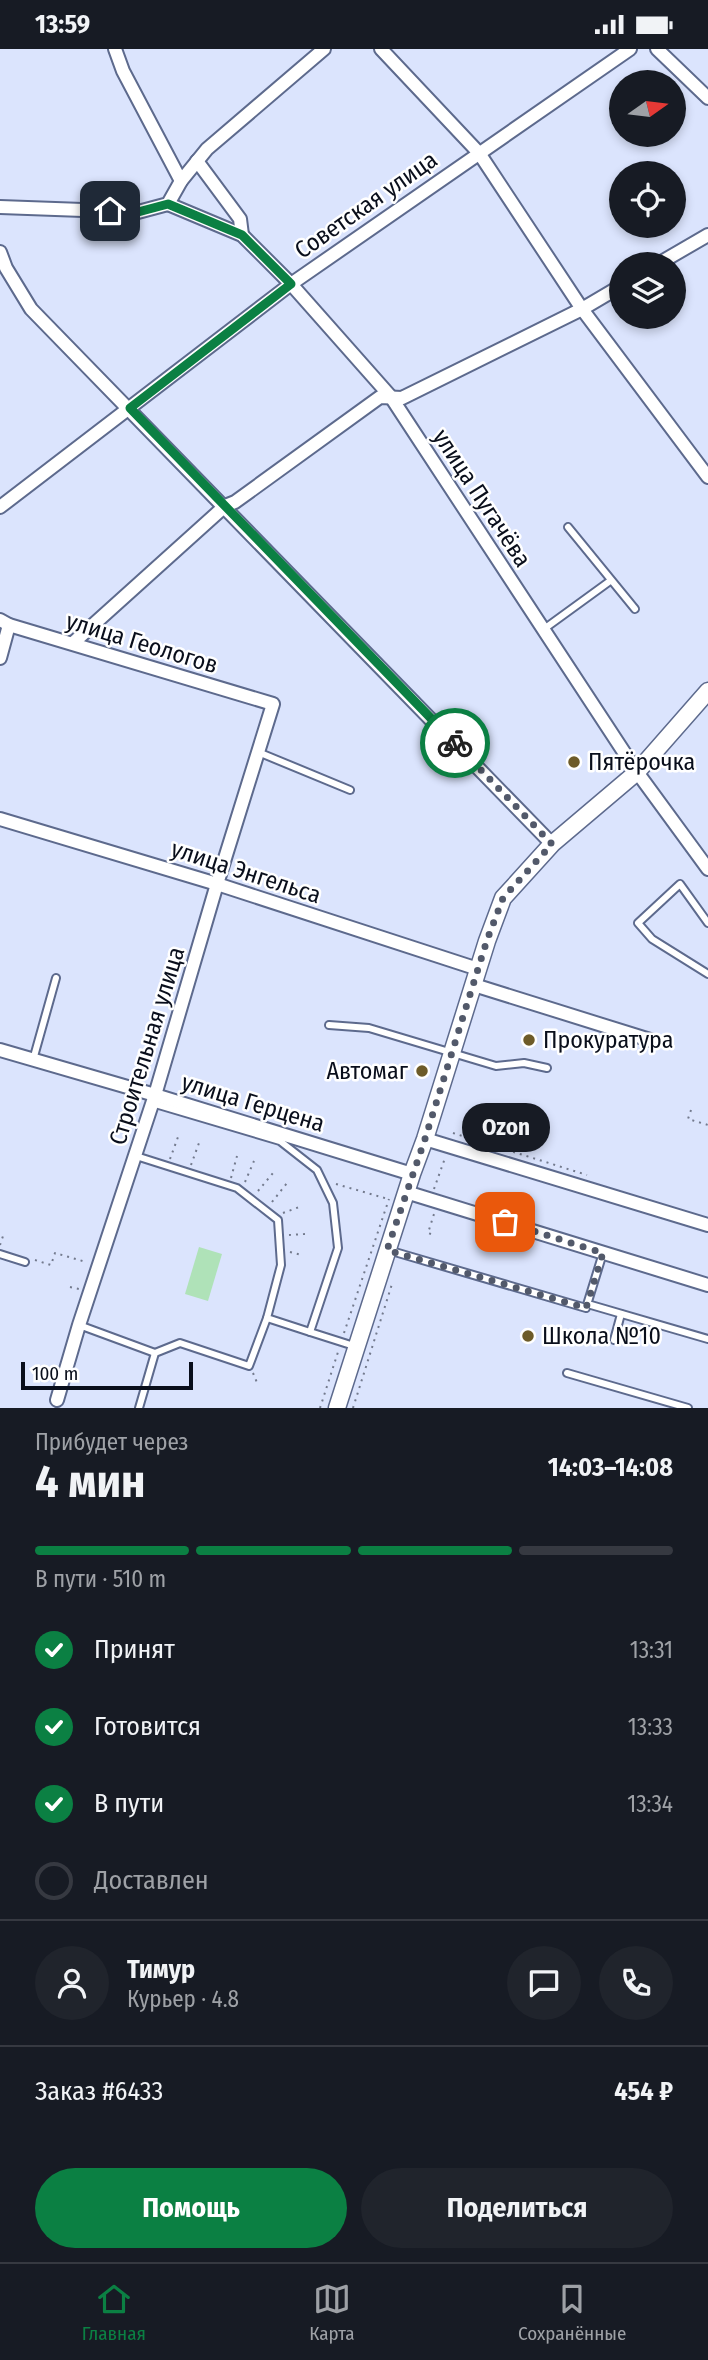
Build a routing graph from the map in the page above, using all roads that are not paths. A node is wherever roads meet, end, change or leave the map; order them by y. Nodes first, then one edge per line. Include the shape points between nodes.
1 (115, 49) edge
2 (324, 49) edge
3 (380, 49) edge
4 (630, 49) edge
5 (657, 49) edge
6 (708, 98) edge
7 (479, 153) junction
8 (197, 161) junction
9 (181, 181) junction
10 (168, 204) junction
11 (0, 207) edge
12 (242, 235) junction
13 (708, 235) edge
14 (0, 252) edge
15 (679, 252) edge
16 (291, 284) junction
17 (609, 293) edge
18 (582, 309) junction
19 (391, 397) junction
20 (130, 408) junction
21 (708, 477) edge
22 (225, 506) junction
23 (0, 507) edge
24 (568, 527) dead end
25 (610, 581) junction
26 (635, 609) dead end
27 (5, 623) edge
28 (543, 630) junction
29 (73, 643) junction
30 (0, 658) edge
31 (708, 691) edge
32 (274, 704) joint
33 (258, 752) junction
34 (637, 772) junction
35 (350, 790) dead end
36 (0, 819) edge
37 (552, 844) junction
38 (708, 869) edge
39 (217, 884) junction
40 (708, 923) edge
41 (708, 974) edge
42 (476, 977) junction
43 (56, 978) dead end
44 (329, 1025) dead end
45 (650, 1040) dead end
46 (0, 1050) edge
47 (453, 1053) junction
48 (33, 1060) junction
49 (547, 1068) dead end
50 (154, 1099) junction
51 (425, 1139) junction
52 (280, 1141) junction
53 (310, 1142) junction
54 (136, 1156) junction
55 (412, 1174) junction
56 (407, 1192) junction
57 (708, 1226) edge
58 (387, 1250) junction
59 (603, 1253) junction
60 (0, 1254) edge
61 (24, 1262) dead end
62 (708, 1285) edge
63 (591, 1305) dead end
64 (621, 1314) junction
65 (267, 1318) junction
66 (79, 1325) junction
67 (310, 1332) junction
68 (708, 1339) edge
69 (614, 1340) dead end
70 (356, 1347) junction
71 (155, 1353) junction
72 (567, 1373) dead end
73 (57, 1400) dead end
74 (139, 1408) edge
75 (337, 1408) edge
76 (688, 1408) edge

1 - 9 street
2 - 8 street
3 - 7 street
4 - 7 street, Советская улица
5 - 6 street
7 - 16 street, Советская улица
7 - 18 street
8 - 9 street
8 - 12 street via 240,219
9 - 10 street
10 - 11 street via 138,212
10 - 12 street, улица Пугачёва
12 - 16 street, улица Пугачёва
13 - 15 street
14 - 20 street via 32,309
16 - 19 street, улица Пугачёва
16 - 20 street, Советская улица
17 - 18 street
18 - 19 street via 402,398
18 - 21 street
19 - 22 street via 380,397
19 - 28 street, улица Пугачёва
20 - 22 street
20 - 23 street, Советская улица
22 - 29 street
22 - 37 street
24 - 25 lane
25 - 26 lane
25 - 28 lane
27 - 29 street, улица Геологов
27 - 30 street
28 - 34 street, улица Пугачёва
29 - 32 street, улица Геологов
31 - 34 street
32 - 33 street, Строительная улица
33 - 35 lane
33 - 39 street, Строительная улица
34 - 37 street
34 - 38 street, улица Пугачёва
36 - 39 street, улица Энгельса
37 - 42 street via 503,898
39 - 42 street, улица Энгельса
39 - 50 street, Строительная улица
40 - 41 lane via 680,884 638,923 652,939
42 - 45 street, улица Энгельса
42 - 47 street
43 - 48 lane
44 - 47 lane via 369,1028
46 - 48 street, улица Герцена
47 - 49 lane via 496,1066 524,1063
47 - 51 street
48 - 50 street, улица Герцена
50 - 52 lane
50 - 53 street, улица Герцена
50 - 54 street, Строительная улица
51 - 55 street
51 - 57 street
52 - 53 lane
52 - 67 lane via 317,1170 332,1203 338,1248
53 - 55 street, улица Герцена
54 - 65 lane via 229,1185 278,1220 281,1265
54 - 66 street, Строительная улица
55 - 56 street
56 - 58 street
56 - 59 street via 433,1204
58 - 59 lane via 586,1308
58 - 70 street
59 - 62 street
60 - 61 lane
63 - 64 lane
64 - 68 lane
64 - 69 lane
65 - 67 lane
65 - 71 lane via 249,1366 180,1343
66 - 71 lane
66 - 73 street, Строительная улица
67 - 70 lane
70 - 75 street
71 - 74 lane
72 - 76 lane

